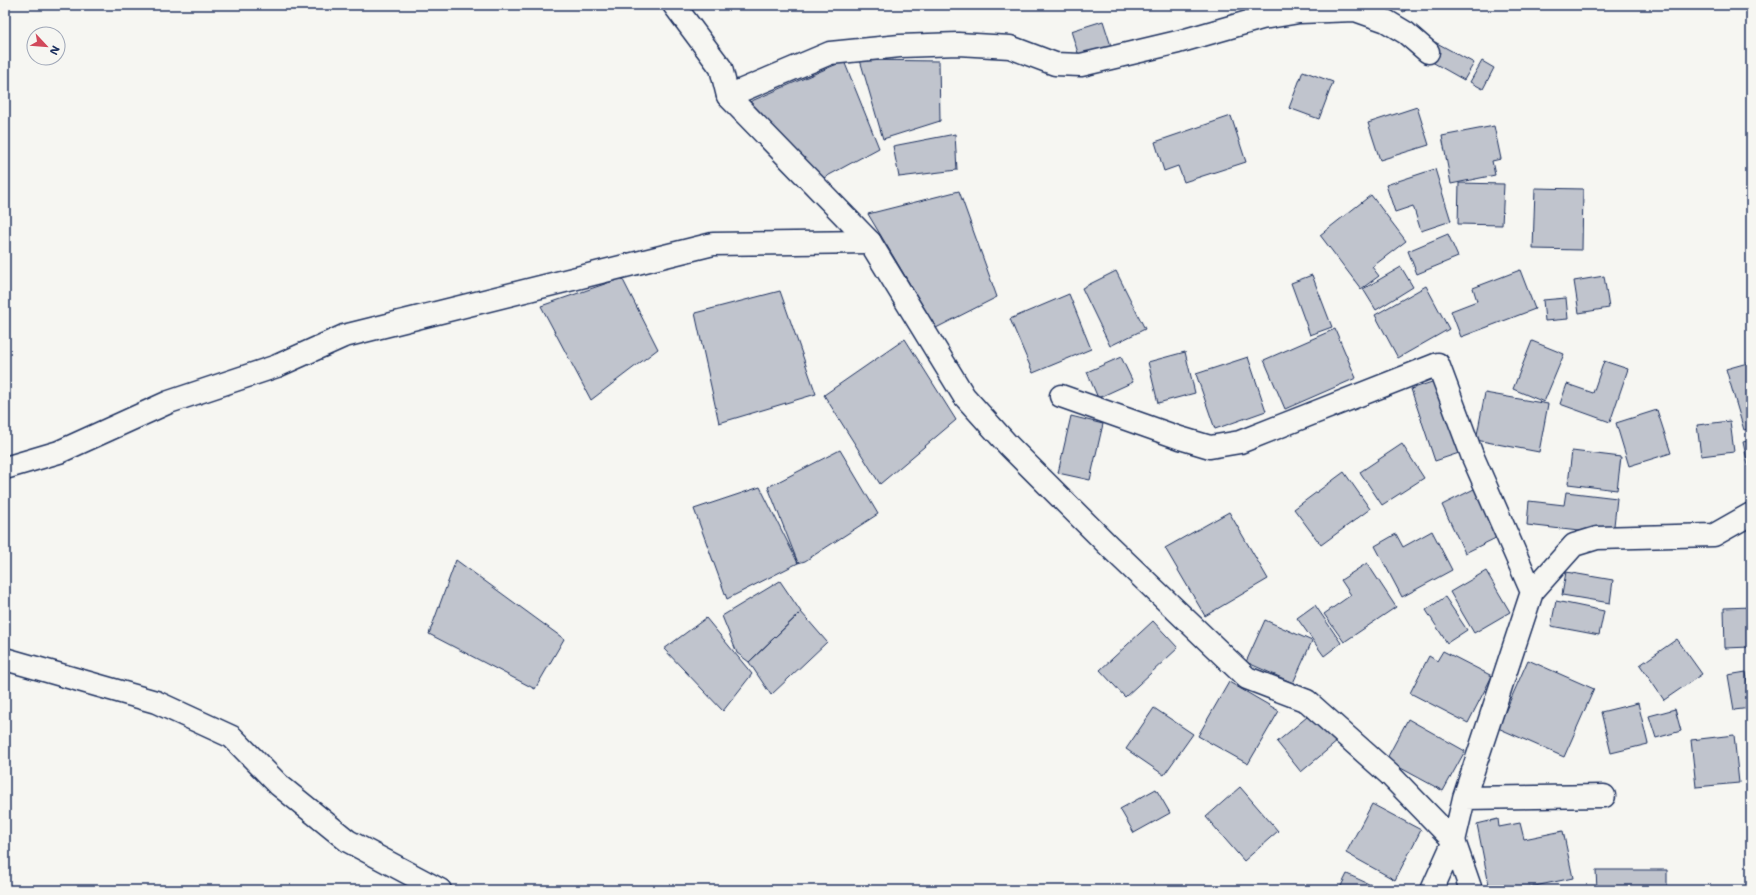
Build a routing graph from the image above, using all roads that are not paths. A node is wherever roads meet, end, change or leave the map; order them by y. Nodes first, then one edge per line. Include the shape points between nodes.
1 (674, 5) edge
2 (1428, 52) dead end
3 (728, 96) junction
4 (870, 242) junction
5 (1061, 396) dead end
6 (5, 468) edge
7 (1751, 514) edge
8 (1532, 592) junction
9 (5, 659) edge
10 (1604, 796) dead end
11 (1464, 798) junction
12 (1454, 841) junction
13 (440, 890) edge
14 (1432, 890) edge
15 (1471, 890) edge

1 - 3 street via 721,68
2 - 3 street via 1406,33 1386,21 1355,10 1299,12 1262,18 1178,42 1081,65 1055,64 1010,47 958,44 900,46 830,53
3 - 4 street
4 - 6 street via 713,244 344,336 277,366 169,402 59,452
4 - 12 street via 964,396 1009,446 1115,553 1247,678 1307,702 1390,775
5 - 8 street via 1210,447 1240,442 1438,364 1472,455
7 - 8 street via 1714,535 1597,538 1574,545
8 - 11 street
9 - 13 street via 156,702 232,737 279,785 348,841
10 - 11 street
11 - 12 street
12 - 14 street
12 - 15 street

